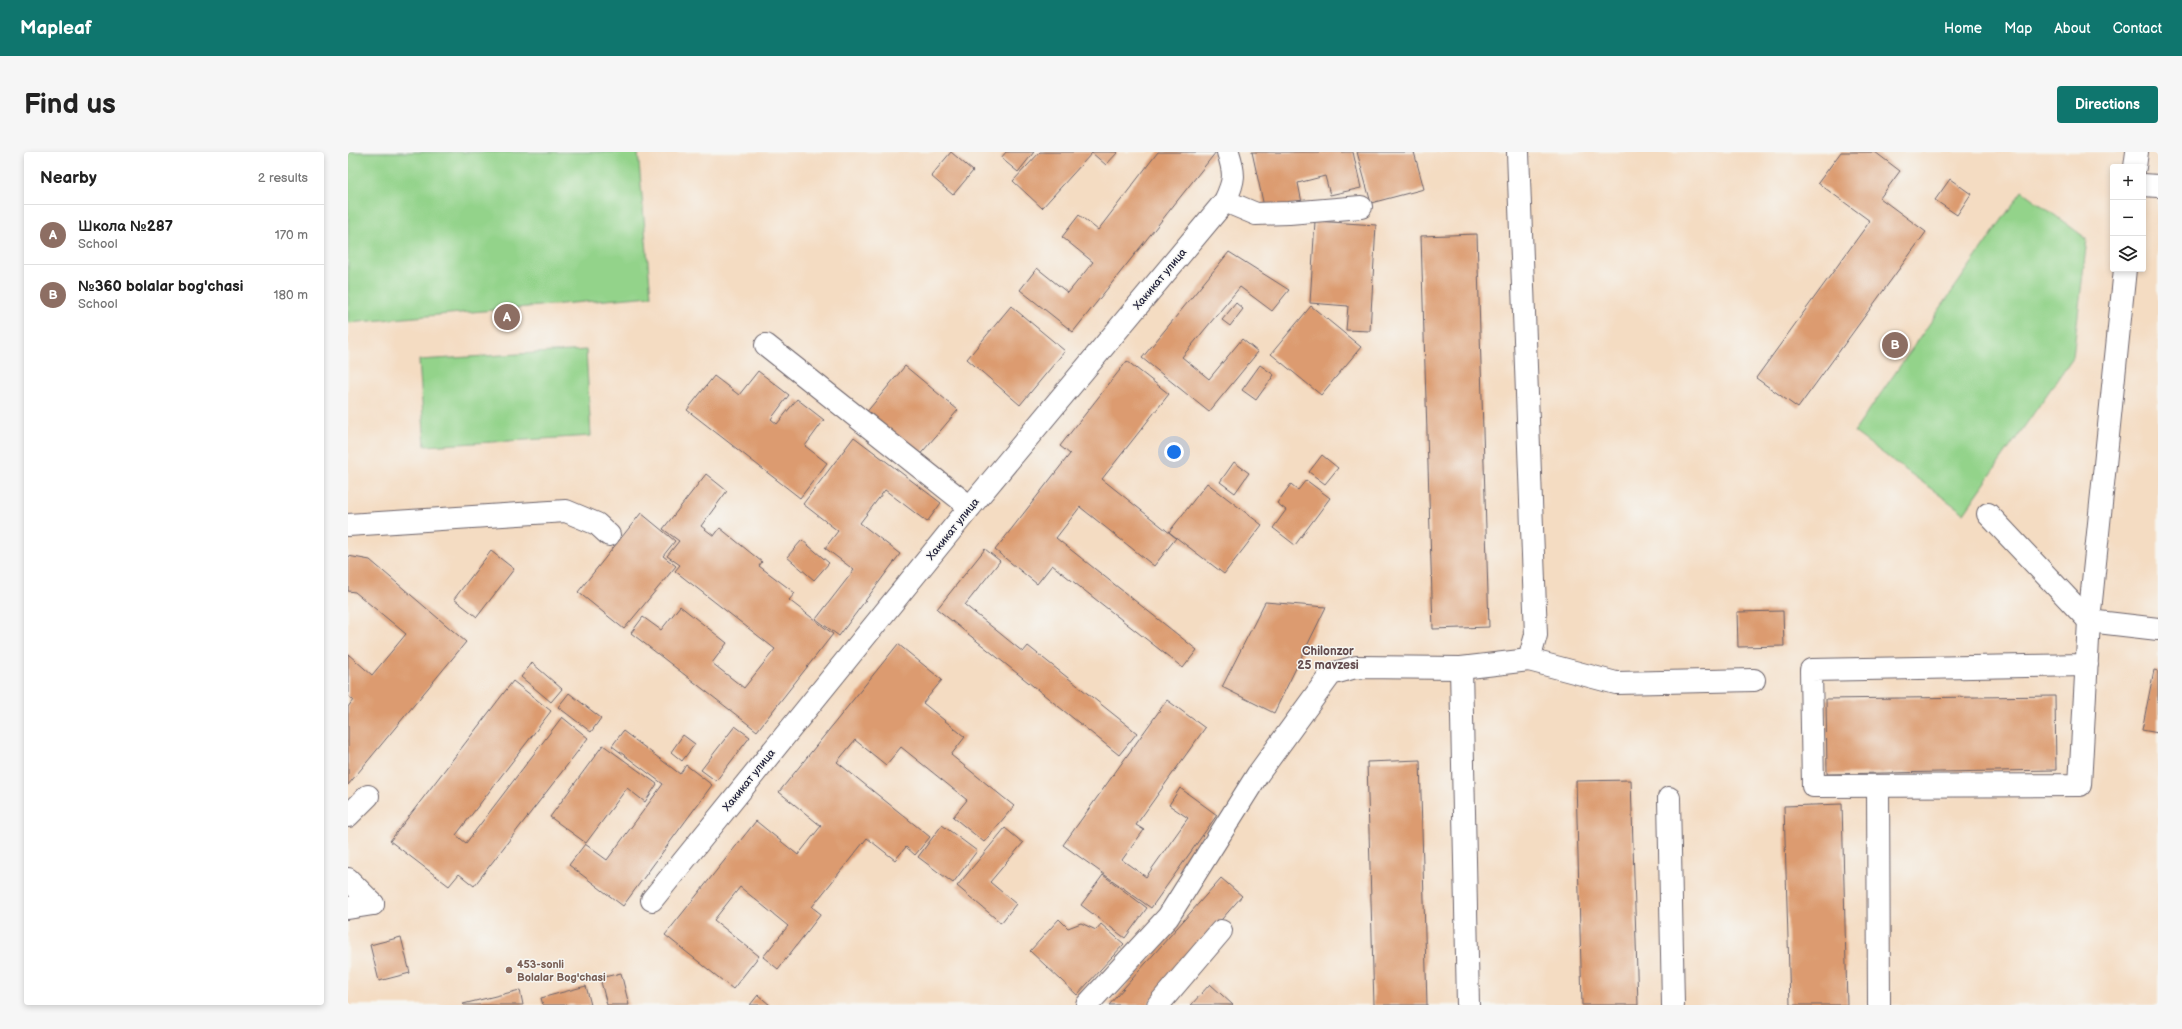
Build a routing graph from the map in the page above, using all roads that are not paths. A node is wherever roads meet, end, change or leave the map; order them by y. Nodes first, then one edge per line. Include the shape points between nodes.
1 (1228, 152) edge
2 (1518, 152) edge
3 (2137, 152) edge
4 (2135, 164) edge
5 (2146, 185) edge
6 (2158, 186) edge
7 (1225, 201) junction
8 (1361, 207) dead end
9 (2125, 272) edge
10 (766, 345) dead end
11 (970, 507) junction
12 (1988, 514) dead end
13 (348, 525) edge
14 (609, 535) dead end
15 (2089, 621) junction
16 (2158, 629) edge
17 (1529, 660) junction
18 (2087, 665) junction
19 (1461, 668) junction
20 (1754, 680) dead end
21 (1878, 786) junction
22 (368, 796) dead end
23 (1669, 798) dead end
24 (348, 816) edge
25 (348, 879) edge
26 (652, 900) dead end
27 (348, 908) edge
28 (1221, 931) dead end
29 (1087, 1005) edge
30 (1158, 1005) edge
31 (1468, 1005) edge
32 (1673, 1005) edge
33 (1879, 1005) edge

1 - 7 street, Хакикат улица via 1234,171 1233,185
2 - 17 street via 1536,635
3 - 4 street
5 - 6 street
7 - 8 street via 1256,214
7 - 11 street, Хакикат улица
9 - 15 street
10 - 11 street
11 - 26 street, Хакикат улица
12 - 15 street
13 - 14 street via 566,511 597,524
15 - 16 street
15 - 18 street
17 - 19 street
17 - 20 street via 1616,682
18 - 21 street via 2080,786
18 - 21 street via 1810,670 1813,786
19 - 29 street via 1356,667 1331,674 1258,774 1168,917
19 - 31 street
21 - 33 street
22 - 24 street
23 - 32 street
25 - 27 street via 373,904
28 - 30 street

